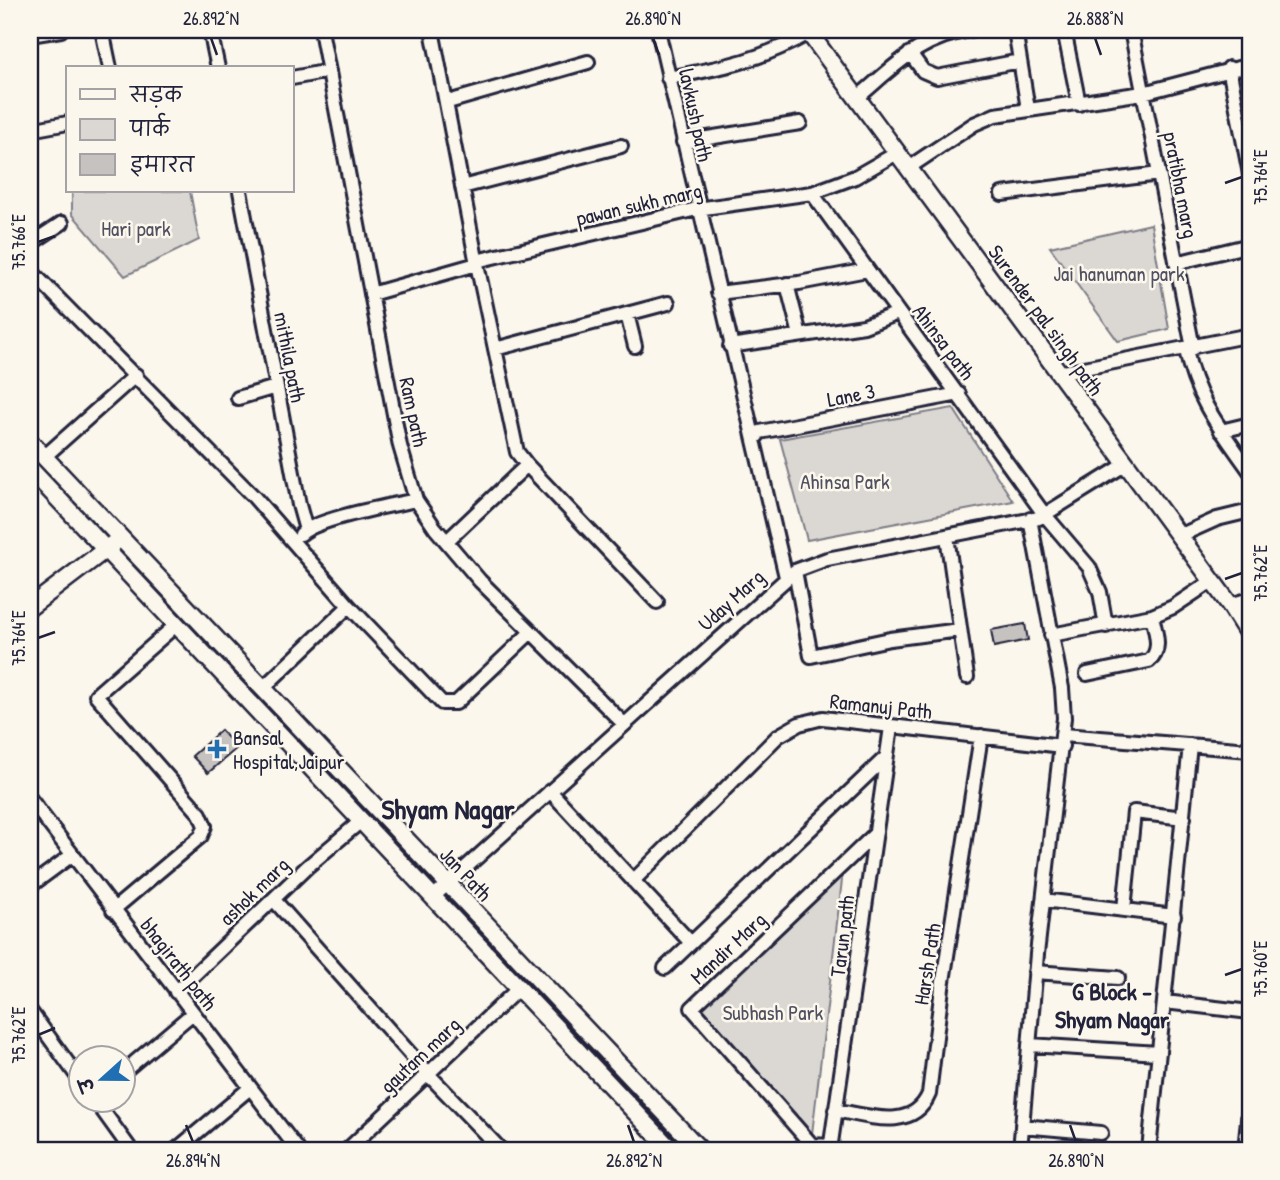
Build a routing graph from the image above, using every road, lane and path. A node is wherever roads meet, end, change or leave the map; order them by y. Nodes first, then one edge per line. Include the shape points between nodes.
1 (61, 30) edge
2 (102, 30) edge
3 (210, 30) edge
4 (321, 30) edge
5 (432, 30) edge
6 (658, 30) edge
7 (970, 30) edge
8 (1015, 30) edge
9 (1065, 30) edge
10 (1131, 30) edge
11 (808, 31) edge
12 (931, 34) edge
13 (30, 35) edge
14 (910, 53) junction
15 (1020, 61) junction
16 (588, 62) dead end
17 (1250, 65) edge
18 (110, 66) edge
19 (218, 66) edge
20 (1229, 68) junction
21 (329, 71) junction
22 (294, 78) edge
23 (668, 78) junction
24 (1143, 93) junction
25 (857, 98) junction
26 (447, 102) junction
27 (1079, 104) junction
28 (1028, 109) junction
29 (66, 122) edge
30 (800, 123) dead end
31 (30, 130) edge
32 (682, 142) junction
33 (621, 146) dead end
34 (897, 153) junction
35 (1249, 156) edge
36 (908, 168) junction
37 (1159, 174) junction
38 (1250, 174) edge
39 (462, 187) junction
40 (240, 192) edge
41 (812, 193) junction
42 (1002, 194) dead end
43 (697, 209) junction
44 (62, 222) dead end
45 (30, 244) edge
46 (1250, 245) edge
47 (477, 263) junction
48 (1176, 263) junction
49 (30, 270) edge
50 (866, 270) junction
51 (787, 284) junction
52 (718, 293) junction
53 (371, 294) junction
54 (668, 303) dead end
55 (898, 313) junction
56 (626, 314) junction
57 (800, 335) junction
58 (1250, 335) edge
59 (635, 346) dead end
60 (730, 346) junction
61 (495, 349) junction
62 (1189, 349) junction
63 (1059, 373) junction
64 (136, 375) junction
65 (276, 387) junction
66 (959, 394) junction
67 (238, 398) dead end
68 (1250, 424) edge
69 (1221, 431) junction
70 (754, 440) junction
71 (30, 442) edge
72 (44, 457) junction
73 (1126, 464) junction
74 (527, 465) junction
75 (30, 469) edge
76 (1250, 471) edge
77 (416, 500) junction
78 (1250, 511) edge
79 (1044, 514) junction
80 (1030, 519) junction
81 (306, 530) junction
82 (947, 536) junction
83 (1179, 537) junction
84 (120, 538) junction
85 (447, 541) junction
86 (293, 542) junction
87 (106, 549) junction
88 (790, 574) junction
89 (1212, 581) junction
90 (1250, 599) edge
91 (31, 602) edge
92 (657, 602) dead end
93 (1230, 604) junction
94 (349, 606) junction
95 (1152, 616) junction
96 (176, 625) junction
97 (1106, 626) junction
98 (960, 630) junction
99 (530, 633) junction
100 (1051, 635) junction
101 (1250, 637) edge
102 (1087, 674) dead end
103 (967, 677) dead end
104 (262, 689) junction
105 (624, 724) junction
106 (891, 727) junction
107 (981, 736) junction
108 (1063, 740) junction
109 (1190, 745) junction
110 (1250, 750) edge
111 (884, 759) junction
112 (550, 791) junction
113 (30, 799) edge
114 (1184, 818) junction
115 (361, 821) junction
116 (875, 834) junction
117 (72, 855) junction
118 (633, 881) junction
119 (446, 884) junction
120 (30, 886) edge
121 (433, 897) junction
122 (274, 900) junction
123 (1043, 900) junction
124 (1124, 909) junction
125 (113, 910) junction
126 (1174, 916) junction
127 (691, 943) junction
128 (665, 968) dead end
129 (1035, 972) junction
130 (1118, 978) dead end
131 (519, 988) junction
132 (176, 992) junction
133 (1165, 1003) junction
134 (30, 1011) edge
135 (1250, 1012) edge
136 (193, 1013) junction
137 (1029, 1045) junction
138 (1159, 1053) junction
139 (66, 1061) edge
140 (136, 1061) edge
141 (428, 1074) junction
142 (250, 1088) junction
143 (1250, 1100) edge
144 (835, 1110) junction
145 (105, 1114) edge
146 (1249, 1121) edge
147 (1022, 1126) junction
148 (1101, 1133) dead end
149 (830, 1148) edge
150 (131, 1150) edge
151 (176, 1150) edge
152 (298, 1150) edge
153 (347, 1150) edge
154 (501, 1150) edge
155 (671, 1150) edge
156 (700, 1150) edge
157 (1020, 1150) edge
158 (1149, 1150) edge
159 (1245, 1150) edge

1 - 13 street
2 - 18 street
3 - 19 street
4 - 21 street, Ram path
5 - 26 street
6 - 23 street, lavkush path
7 - 12 street
8 - 15 street
9 - 27 street
10 - 24 street, pratibha marg
11 - 23 street via 745,63
11 - 25 street, Surender pal singh path
12 - 14 street
14 - 15 street via 923,71 937,77
14 - 25 street
15 - 28 street
16 - 26 street
17 - 20 street
20 - 24 street
20 - 35 street
21 - 22 street
21 - 53 street, Ram path
23 - 32 street, lavkush path
24 - 27 street
24 - 37 street, pratibha marg
25 - 34 street, Surender pal singh path
26 - 39 street
27 - 28 street
28 - 36 street via 974,124
29 - 31 street
30 - 32 street
32 - 43 street, lavkush path
33 - 39 street
34 - 36 street, Surender pal singh path
34 - 41 street, pawan sukh marg via 855,177
35 - 38 street
36 - 63 street, Surender pal singh path
37 - 42 street
37 - 48 street, pratibha marg
39 - 47 street
40 - 65 street, mithila path
41 - 43 street, pawan sukh marg
41 - 50 street, Ahinsa path
43 - 47 street, pawan sukh marg
43 - 52 street, lavkush path
44 - 45 street
46 - 48 street
47 - 53 street, pawan sukh marg
47 - 61 street
48 - 62 street, pratibha marg
49 - 64 street
50 - 51 street
50 - 55 street, Ahinsa path
51 - 52 street
51 - 57 street
52 - 60 street, lavkush path
53 - 77 street, Ram path via 400,446
54 - 56 street
55 - 57 street via 864,326
55 - 66 street, Ahinsa path
56 - 59 street
56 - 61 street
57 - 60 street
58 - 62 street
60 - 70 street, lavkush path
61 - 74 street via 517,452
62 - 63 street
62 - 69 street, pratibha marg via 1192,380
63 - 73 street, Surender pal singh path
64 - 72 street
64 - 86 street
65 - 67 street
65 - 81 street, mithila path
66 - 70 street, Lane 3 via 760,432
66 - 79 street, Ahinsa path
68 - 69 street
69 - 76 street, pratibha marg
70 - 88 street, lavkush path
71 - 72 street, Jan Path
72 - 84 street, Jan Path
73 - 79 street, Uday Marg
73 - 83 street, Surender pal singh path
74 - 85 street
74 - 92 street
75 - 87 street, Jan Path
77 - 81 street
77 - 85 street, Ram path
78 - 83 street via 1217,519
79 - 80 street, Uday Marg
79 - 97 street, Ahinsa path via 1089,567 1100,592
80 - 82 street, Uday Marg
80 - 100 street
81 - 86 street
82 - 88 street, Uday Marg via 827,559
82 - 98 street
83 - 89 street, Surender pal singh path
84 - 87 street
84 - 104 street, Jan Path
85 - 99 street, Ram path
86 - 94 street
87 - 91 street
87 - 96 street, Jan Path
88 - 98 street, lavkush path via 811,656
88 - 105 street, Uday Marg
89 - 93 street, Surender pal singh path
89 - 95 street
90 - 93 street
93 - 101 street, Surender pal singh path
94 - 99 street via 442,703 450,705
94 - 104 street
95 - 97 street
95 - 102 street via 1156,655 1149,661
96 - 115 street, Jan Path
96 - 125 street via 92,698 200,814 205,826 201,836
97 - 100 street
98 - 103 street
99 - 105 street, Ram path
100 - 108 street via 1062,688
104 - 119 street, Jan Path
105 - 112 street, Uday Marg
106 - 107 street, Ramanuj Path
106 - 111 street, Tarun path
106 - 118 street, Ramanuj Path via 822,718 778,736
107 - 108 street, Ramanuj Path
107 - 144 street, Harsh Path via 929,1094 923,1107 896,1119
108 - 109 street, Ramanuj Path
108 - 123 street
109 - 110 street, Ramanuj Path
109 - 114 street
111 - 116 street, Tarun path
111 - 127 street
112 - 118 street
112 - 119 street, Uday Marg
113 - 117 street, bhagirath path
114 - 124 street via 1134,812
114 - 126 street
115 - 121 street, Jan Path
115 - 122 street, ashok marg
116 - 144 street, Tarun path
116 - 149 street, Mandir Marg via 692,1009 812,1145
117 - 120 street
117 - 125 street, bhagirath path
118 - 127 street
119 - 121 street, Uday Marg
119 - 156 street, Jan Path
121 - 131 street, Jan Path
122 - 132 street, ashok marg
122 - 141 street
123 - 124 street
123 - 129 street
124 - 126 street
125 - 132 street, bhagirath path
126 - 133 street
127 - 128 street
129 - 130 street
129 - 137 street
131 - 141 street, gautam marg
131 - 155 street, Jan Path
132 - 136 street, bhagirath path
133 - 135 street
133 - 138 street
134 - 139 street
136 - 140 street
136 - 142 street, bhagirath path
137 - 138 street
137 - 147 street
138 - 158 street
141 - 153 street, gautam marg
141 - 154 street
142 - 151 street
142 - 152 street, bhagirath path
143 - 146 street
144 - 149 street, Tarun path
145 - 150 street
146 - 159 street
147 - 148 street
147 - 157 street

